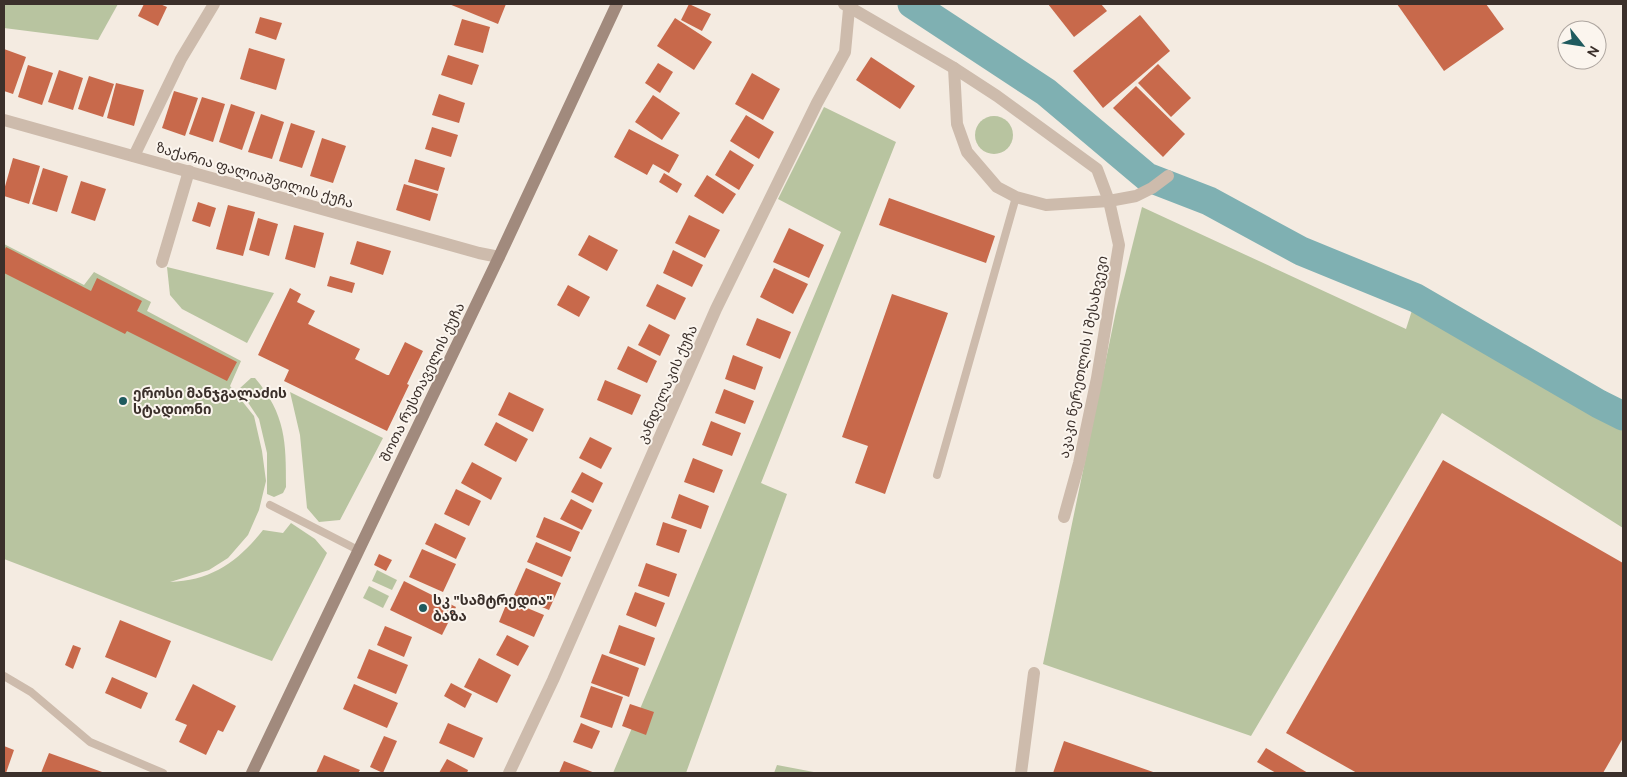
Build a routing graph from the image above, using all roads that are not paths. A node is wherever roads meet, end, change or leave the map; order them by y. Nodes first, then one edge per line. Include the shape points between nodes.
1 (214, 4) edge
2 (617, 4) edge
3 (846, 6) edge
4 (954, 68) junction
5 (4, 120) edge
6 (134, 156) junction
7 (189, 171) junction
8 (1168, 176) dead end
9 (1016, 197) junction
10 (1110, 201) junction
11 (499, 257) junction
12 (162, 262) dead end
13 (937, 475) dead end
14 (270, 505) dead end
15 (1064, 517) dead end
16 (358, 550) junction
17 (1034, 673) dead end
18 (4, 676) edge
19 (163, 773) edge
20 (252, 773) edge
21 (509, 773) edge
22 (1021, 773) edge

1 - 6 street via 181,59
2 - 11 street, შოთა რუსთაველის ქუჩა
3 - 4 street, აკაკი წერეთლის I შესახვევი
3 - 21 street, კანდელაკის ქუჩა via 845,52 716,309
4 - 9 street via 957,124 967,152 997,187
4 - 10 street, აკაკი წერეთლის I შესახვევი via 1097,169
5 - 6 street, ზაქარია ფალიაშვილის ქუჩა
6 - 7 street, ზაქარია ფალიაშვილის ქუჩა
7 - 11 street, ზაქარია ფალიაშვილის ქუჩა
7 - 12 street
8 - 10 street via 1136,196
9 - 10 street via 1046,205
9 - 13 lane
10 - 15 street, აკაკი წერეთლის I შესახვევი via 1119,245 1079,463
11 - 16 street, შოთა რუსთაველის ქუჩა
14 - 16 lane
16 - 20 street, შოთა რუსთაველის ქუჩა
17 - 22 street
18 - 19 lane via 31,692 90,742

